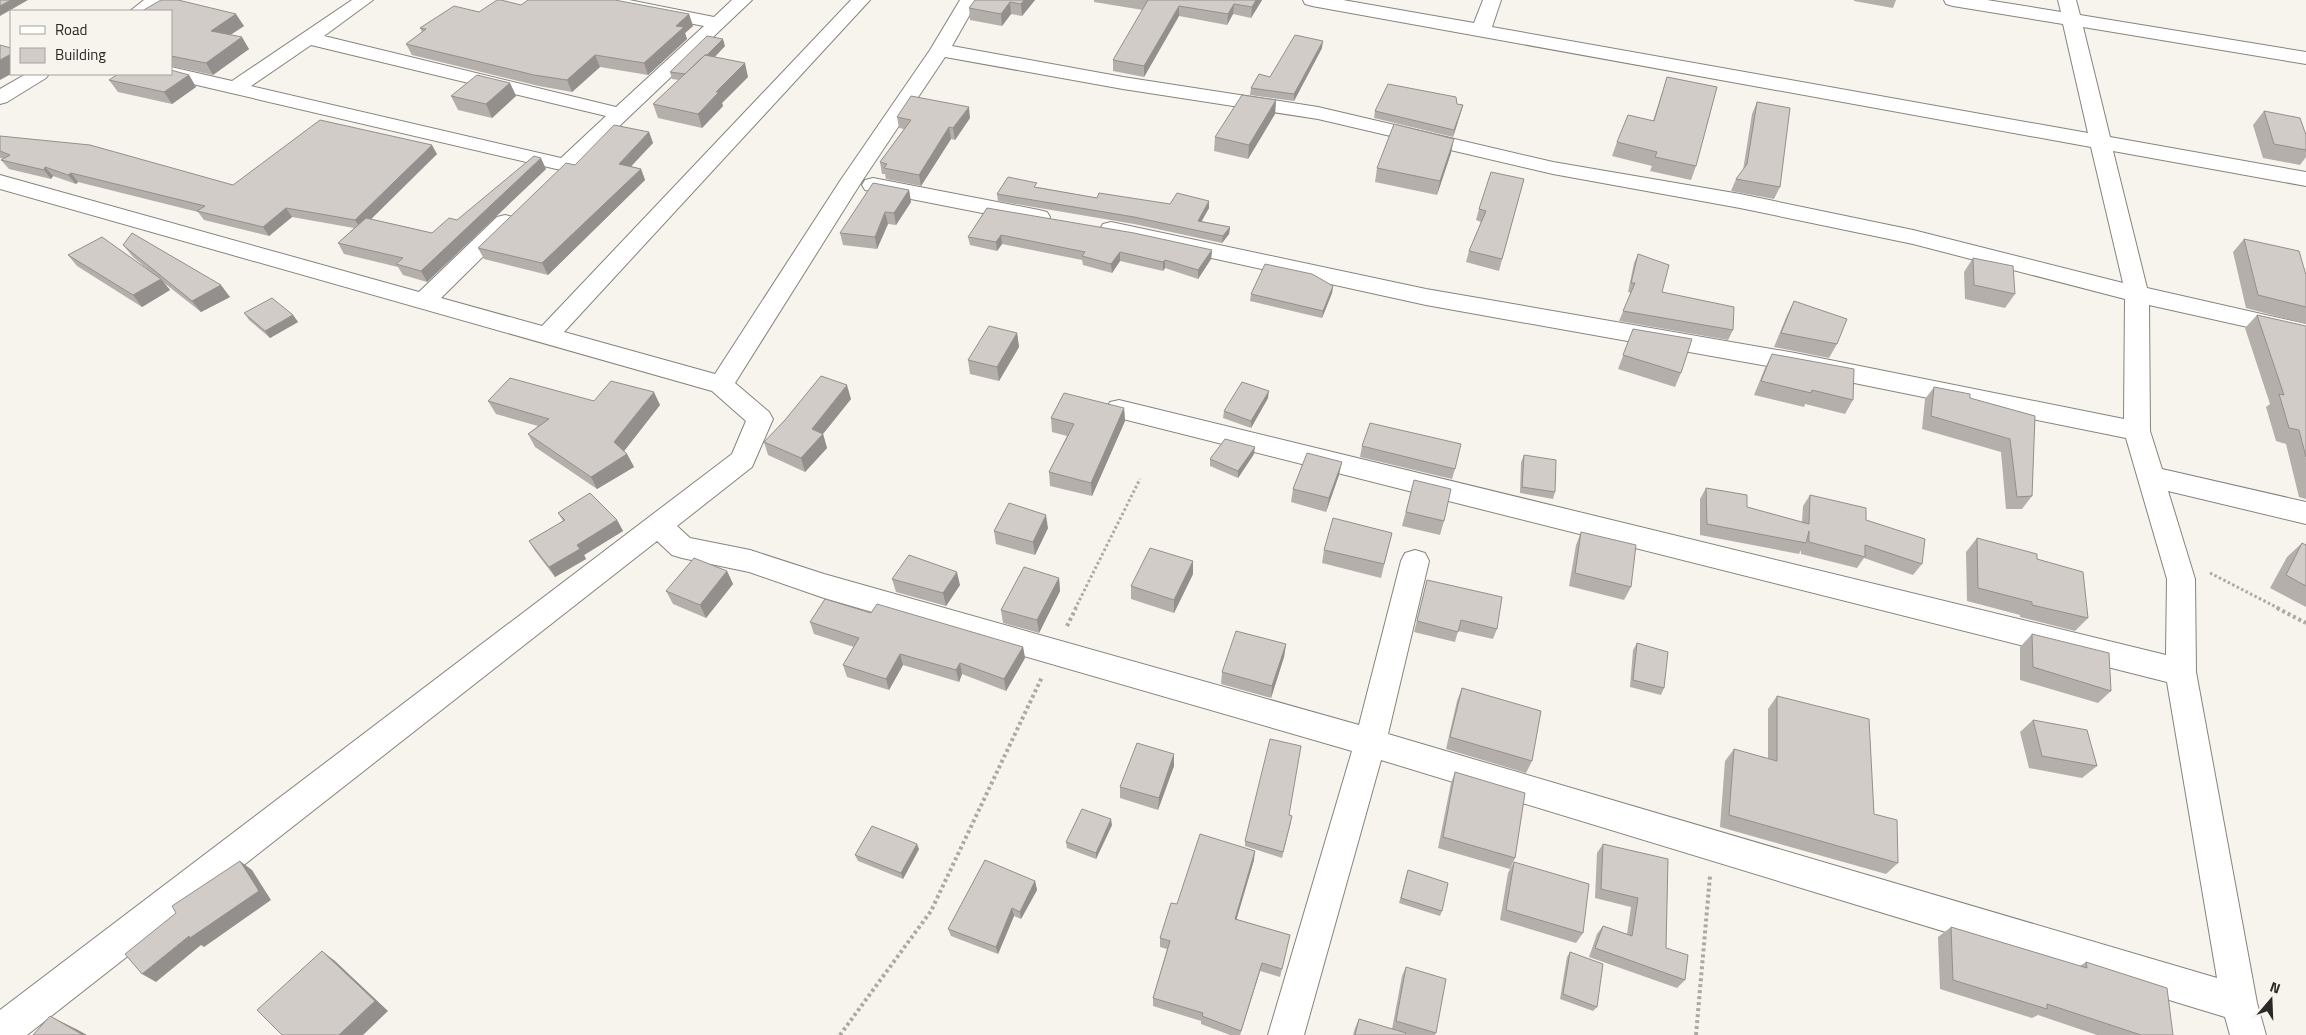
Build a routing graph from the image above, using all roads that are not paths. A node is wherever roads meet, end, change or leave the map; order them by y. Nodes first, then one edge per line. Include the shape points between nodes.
1 (157, 0) edge
2 (364, 0) edge
3 (601, 0) edge
4 (743, 0) edge
5 (861, 0) edge
6 (969, 0) edge
7 (1312, 0) edge
8 (1492, 0) edge
9 (1953, 0) edge
10 (141, 10) edge
11 (2069, 10) edge
12 (718, 23) junction
13 (1481, 30) junction
14 (308, 38) junction
15 (940, 50) junction
16 (2306, 58) edge
17 (172, 73) edge
18 (37, 75) edge
19 (235, 88) junction
20 (0, 98) edge
21 (621, 114) junction
22 (2102, 142) junction
23 (565, 165) junction
24 (2306, 179) edge
25 (851, 181) junction
26 (0, 182) edge
27 (544, 185) edge
28 (522, 206) edge
29 (1058, 220) edge
30 (1086, 225) edge
31 (2137, 294) junction
32 (424, 301) junction
33 (2306, 332) edge
34 (547, 336) junction
35 (721, 385) junction
36 (1119, 408) edge
37 (2137, 431) junction
38 (2151, 477) junction
39 (2306, 513) edge
40 (659, 526) junction
41 (1415, 561) dead end
42 (2181, 672) junction
43 (1370, 743) junction
44 (2244, 1019) edge
45 (0, 1033) edge
46 (1286, 1035) edge

1 - 10 street
2 - 14 street
3 - 12 street
4 - 12 street
5 - 34 street
6 - 15 street
7 - 13 street
8 - 13 street
9 - 11 street
11 - 16 street
11 - 22 street
12 - 21 street
13 - 22 street
14 - 19 street
14 - 21 street
15 - 25 street
15 - 31 street via 1318,113 1553,168 1740,201 1913,237
17 - 19 street
18 - 20 street
19 - 23 street
21 - 23 street
22 - 24 street
22 - 31 street
23 - 27 street
25 - 29 street
25 - 35 street
26 - 32 street
28 - 32 street
30 - 37 street via 1426,297 1796,362
31 - 33 street
31 - 37 street
32 - 34 street
34 - 35 street
35 - 40 street via 760,419 743,460
36 - 42 street
37 - 38 street
38 - 39 street
38 - 42 street via 2181,579
40 - 43 street via 682,547 750,561 824,586
40 - 45 street
41 - 43 street
42 - 44 street
43 - 44 street via 1712,845
43 - 46 street

